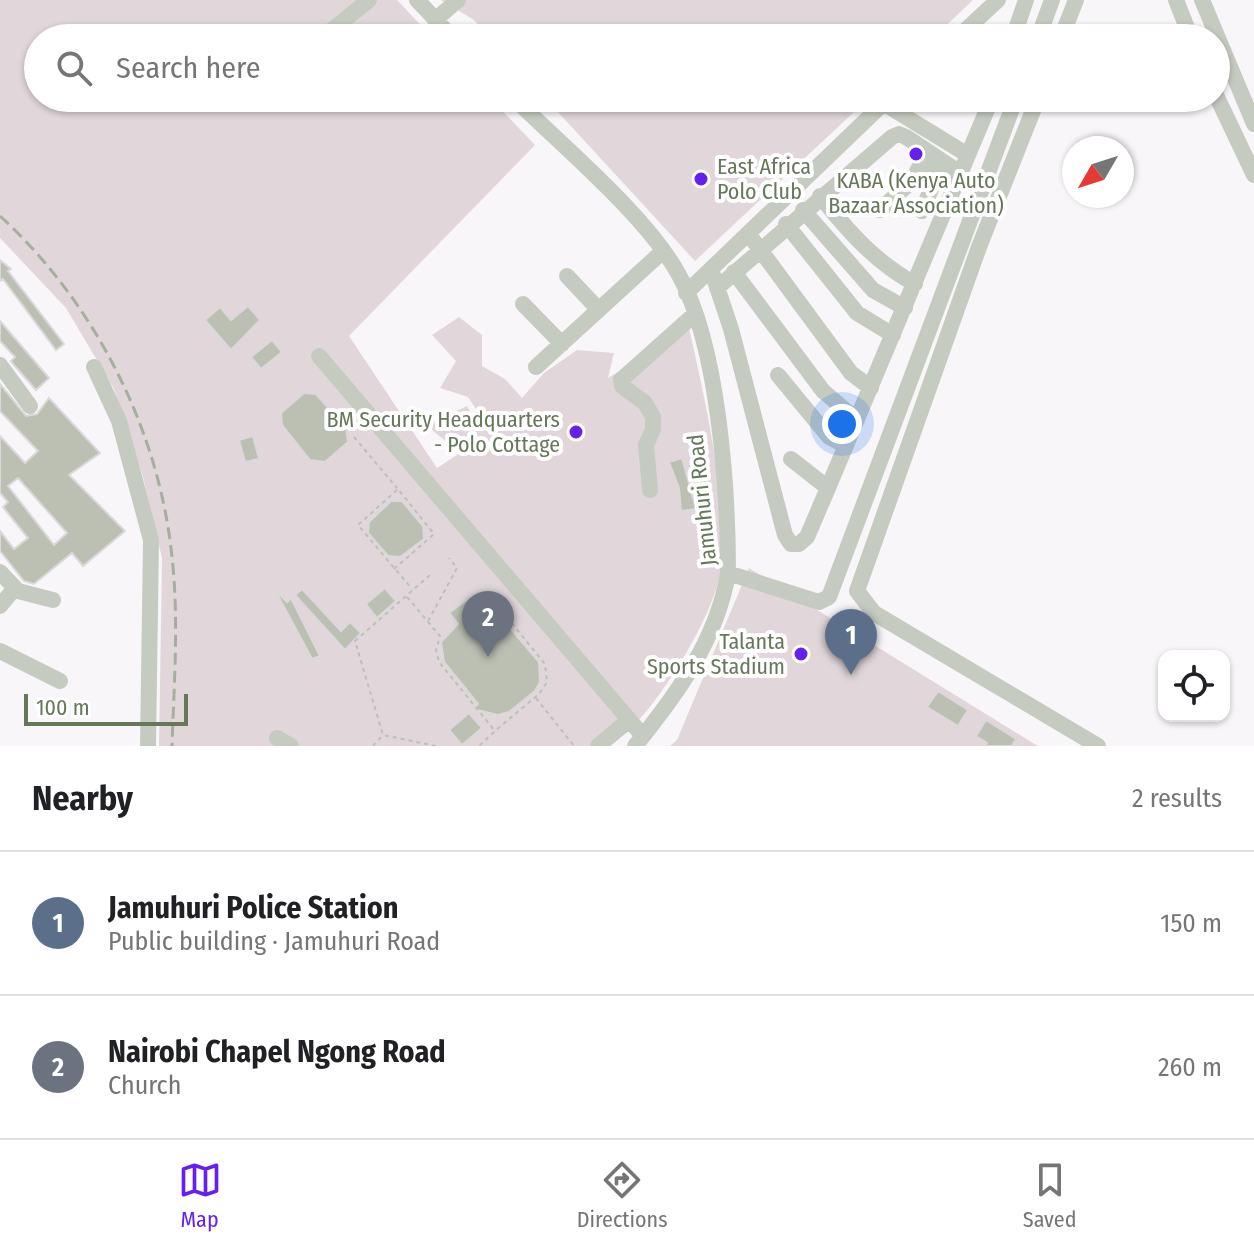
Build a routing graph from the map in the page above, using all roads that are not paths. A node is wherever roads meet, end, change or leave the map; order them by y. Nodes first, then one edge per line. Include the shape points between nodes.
1 (369, 0) edge
2 (417, 0) edge
3 (445, 0) edge
4 (458, 0) edge
5 (998, 0) edge
6 (1026, 0) edge
7 (1052, 0) edge
8 (1076, 0) edge
9 (1176, 0) edge
10 (1202, 0) edge
11 (432, 17) junction
12 (339, 24) edge
13 (439, 24) edge
14 (972, 24) edge
15 (1018, 24) edge
16 (1043, 24) edge
17 (1067, 24) edge
18 (1185, 24) edge
19 (1212, 24) edge
20 (1230, 67) edge
21 (528, 112) edge
22 (875, 112) edge
23 (903, 112) edge
24 (986, 112) edge
25 (1011, 112) edge
26 (1032, 112) edge
27 (1224, 112) edge
28 (1254, 124) edge
29 (968, 155) junction
30 (920, 165) junction
31 (960, 173) junction
32 (1254, 175) edge
33 (942, 182) dead end
34 (820, 196) junction
35 (803, 210) junction
36 (880, 210) dead end
37 (922, 211) dead end
38 (786, 224) junction
39 (748, 234) junction
40 (760, 248) junction
41 (663, 251) junction
42 (711, 269) junction
43 (734, 272) junction
44 (567, 276) dead end
45 (915, 284) junction
46 (717, 288) junction
47 (686, 293) junction
48 (523, 304) dead end
49 (905, 308) junction
50 (599, 310) junction
51 (695, 314) junction
52 (893, 335) junction
53 (562, 344) junction
54 (319, 356) dead end
55 (0, 365) edge
56 (94, 367) dead end
57 (536, 367) dead end
58 (778, 375) dead end
59 (871, 388) junction
60 (30, 406) dead end
61 (857, 420) junction
62 (846, 446) junction
63 (791, 459) dead end
64 (828, 488) junction
65 (650, 490) dead end
66 (0, 572) edge
67 (728, 573) junction
68 (14, 589) junction
69 (53, 600) dead end
70 (0, 606) edge
71 (0, 651) edge
72 (60, 681) dead end
73 (629, 720) junction
74 (639, 741) edge
75 (148, 746) edge
76 (598, 746) edge
77 (1098, 746) edge

1 - 12 street
2 - 11 street
3 - 11 street
4 - 11 street
5 - 14 street
6 - 15 street
7 - 16 street
8 - 17 street
9 - 18 street
10 - 19 street
11 - 13 street
20 - 28 street
21 - 41 street, Jamuhuri Road
22 - 39 street
23 - 29 street
24 - 29 street
25 - 67 street, Jamuhuri Road via 829,597 815,601
26 - 77 street via 857,591 874,613
27 - 32 street
29 - 31 street
30 - 31 street
30 - 33 street
30 - 34 street via 899,134
30 - 36 street
30 - 37 street via 932,187
31 - 45 street
34 - 35 street
34 - 45 street via 848,233
35 - 38 street
35 - 49 street via 873,290
38 - 40 street
38 - 52 street via 857,313
39 - 40 street
39 - 42 street
40 - 43 street
40 - 59 street via 851,373
41 - 47 street, Jamuhuri Road
41 - 50 street
42 - 46 street
42 - 47 street
43 - 46 street
43 - 61 street via 823,391
44 - 50 street
45 - 49 street
46 - 64 street via 791,544 807,537
47 - 51 street, Jamuhuri Road
48 - 53 street
49 - 52 street
50 - 53 street
51 - 65 street via 621,380 653,417 646,445
51 - 67 street, Jamuhuri Road via 718,432
52 - 59 street
53 - 57 street
54 - 73 street
55 - 60 street
56 - 75 street via 119,421 151,540
58 - 62 street via 829,437
59 - 61 street
61 - 62 street
62 - 64 street
63 - 64 street
66 - 68 street
67 - 74 street via 718,621
68 - 69 street
68 - 70 street
71 - 72 street
73 - 74 street
73 - 76 street

